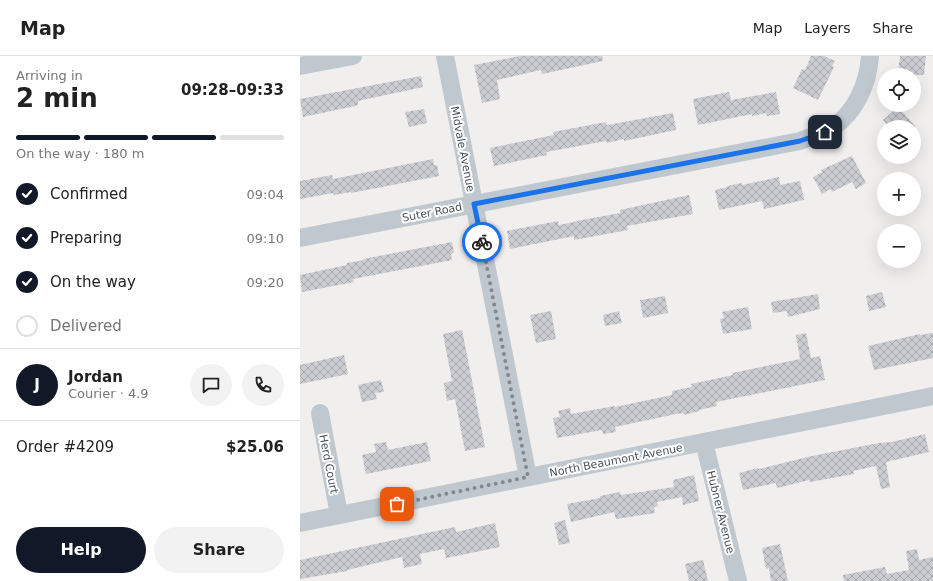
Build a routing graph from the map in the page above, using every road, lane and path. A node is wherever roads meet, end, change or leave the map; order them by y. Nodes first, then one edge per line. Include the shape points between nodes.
1 (353, 56) edge
2 (445, 56) edge
3 (870, 56) edge
4 (300, 66) edge
5 (474, 204) junction
6 (300, 238) edge
7 (933, 396) edge
8 (320, 413) dead end
9 (704, 442) junction
10 (528, 477) junction
11 (339, 515) junction
12 (300, 523) edge
13 (738, 581) edge

1 - 4 street
2 - 5 street, Midvale Avenue
3 - 5 street, Suter Road via 869,70 856,103 832,128 818,135 800,141
5 - 6 street, Suter Road
5 - 10 street, Midvale Avenue
7 - 9 street, North Beaumont Avenue
8 - 11 street, Herd Court
9 - 10 street, North Beaumont Avenue
9 - 13 street, Hubner Avenue
10 - 11 street, North Beaumont Avenue
11 - 12 street, North Beaumont Avenue

